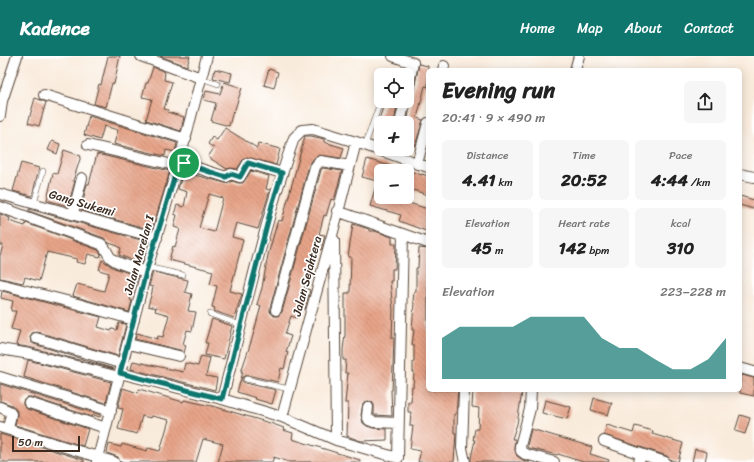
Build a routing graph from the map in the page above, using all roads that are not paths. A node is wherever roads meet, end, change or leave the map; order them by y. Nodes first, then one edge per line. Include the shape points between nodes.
1 (17, 56) edge
2 (141, 56) edge
3 (207, 56) edge
4 (393, 56) edge
5 (578, 56) edge
6 (413, 68) edge
7 (575, 68) edge
8 (201, 78) junction
9 (218, 84) dead end
10 (44, 95) dead end
11 (377, 108) edge
12 (0, 116) edge
13 (426, 130) edge
14 (186, 139) junction
15 (360, 144) junction
16 (88, 145) dead end
17 (374, 148) edge
18 (400, 156) edge
19 (179, 164) junction
20 (416, 164) junction
21 (350, 166) junction
22 (426, 166) edge
23 (43, 170) dead end
24 (282, 173) junction
25 (742, 174) edge
26 (754, 176) edge
27 (82, 178) dead end
28 (0, 194) edge
29 (34, 204) junction
30 (0, 207) edge
31 (337, 211) junction
32 (73, 213) junction
33 (334, 228) junction
34 (403, 234) junction
35 (157, 238) junction
36 (426, 242) edge
37 (147, 270) junction
38 (182, 275) dead end
39 (0, 284) edge
40 (276, 310) dead end
41 (210, 314) dead end
42 (134, 320) junction
43 (241, 324) junction
44 (36, 338) dead end
45 (128, 344) junction
46 (0, 349) edge
47 (179, 356) dead end
48 (742, 369) edge
49 (121, 371) junction
50 (754, 372) edge
51 (0, 377) edge
52 (246, 379) dead end
53 (289, 390) junction
54 (464, 392) edge
55 (531, 392) edge
56 (222, 399) junction
57 (29, 403) dead end
58 (0, 407) edge
59 (368, 407) dead end
60 (110, 410) junction
61 (282, 417) junction
62 (398, 423) junction
63 (4, 428) edge
64 (106, 428) junction
65 (336, 440) junction
66 (604, 441) dead end
67 (640, 458) edge
68 (97, 460) edge
69 (400, 460) edge
70 (114, 462) edge
71 (465, 462) edge
72 (554, 462) edge
73 (665, 462) edge

1 - 12 street via 2,101
2 - 8 street
3 - 8 street, Jalan Marelan I
4 - 6 street via 414,63
5 - 7 street
8 - 9 lane
8 - 14 street, Jalan Marelan I
10 - 14 street
11 - 15 lane
13 - 20 street
14 - 19 street, Jalan Marelan I
15 - 17 street
15 - 21 street, Jalan Sejahtera
15 - 24 street via 313,129 304,129 294,138
16 - 19 street
18 - 20 street
19 - 24 street via 226,177 231,174 240,177 248,163
19 - 35 street, Jalan Marelan I
20 - 22 street
21 - 31 street, Jalan Sejahtera
21 - 40 street via 321,161 315,167
23 - 29 lane
24 - 43 street
25 - 26 street
27 - 32 street
28 - 29 street, Gang Sukemi
29 - 32 street, Gang Sukemi
30 - 37 street via 102,244 114,260
31 - 33 street, Jalan Sejahtera
31 - 34 street
32 - 35 street, Gang Sukemi
33 - 53 street, Jalan Sejahtera
33 - 65 street
34 - 36 street
34 - 62 street
35 - 37 street, Jalan Marelan I
37 - 38 lane
37 - 42 street, Jalan Marelan I
39 - 42 street
41 - 43 lane
42 - 45 street, Jalan Marelan I
43 - 56 street
44 - 49 street
45 - 47 street
45 - 49 street, Jalan Marelan I
46 - 49 street
48 - 50 street
49 - 56 street
49 - 60 street, Jalan Marelan I
51 - 60 street
52 - 53 lane
53 - 61 street, Jalan Sejahtera
54 - 71 street via 462,448
55 - 72 street via 530,409 520,448 525,454
56 - 61 street
57 - 64 street
58 - 63 street via 11,414
59 - 62 street via 369,420
60 - 64 street, Jalan Marelan I
61 - 65 street
62 - 69 street
63 - 68 street
64 - 68 street, Jalan Marelan I
65 - 69 street
66 - 67 street
67 - 73 street
68 - 70 street

